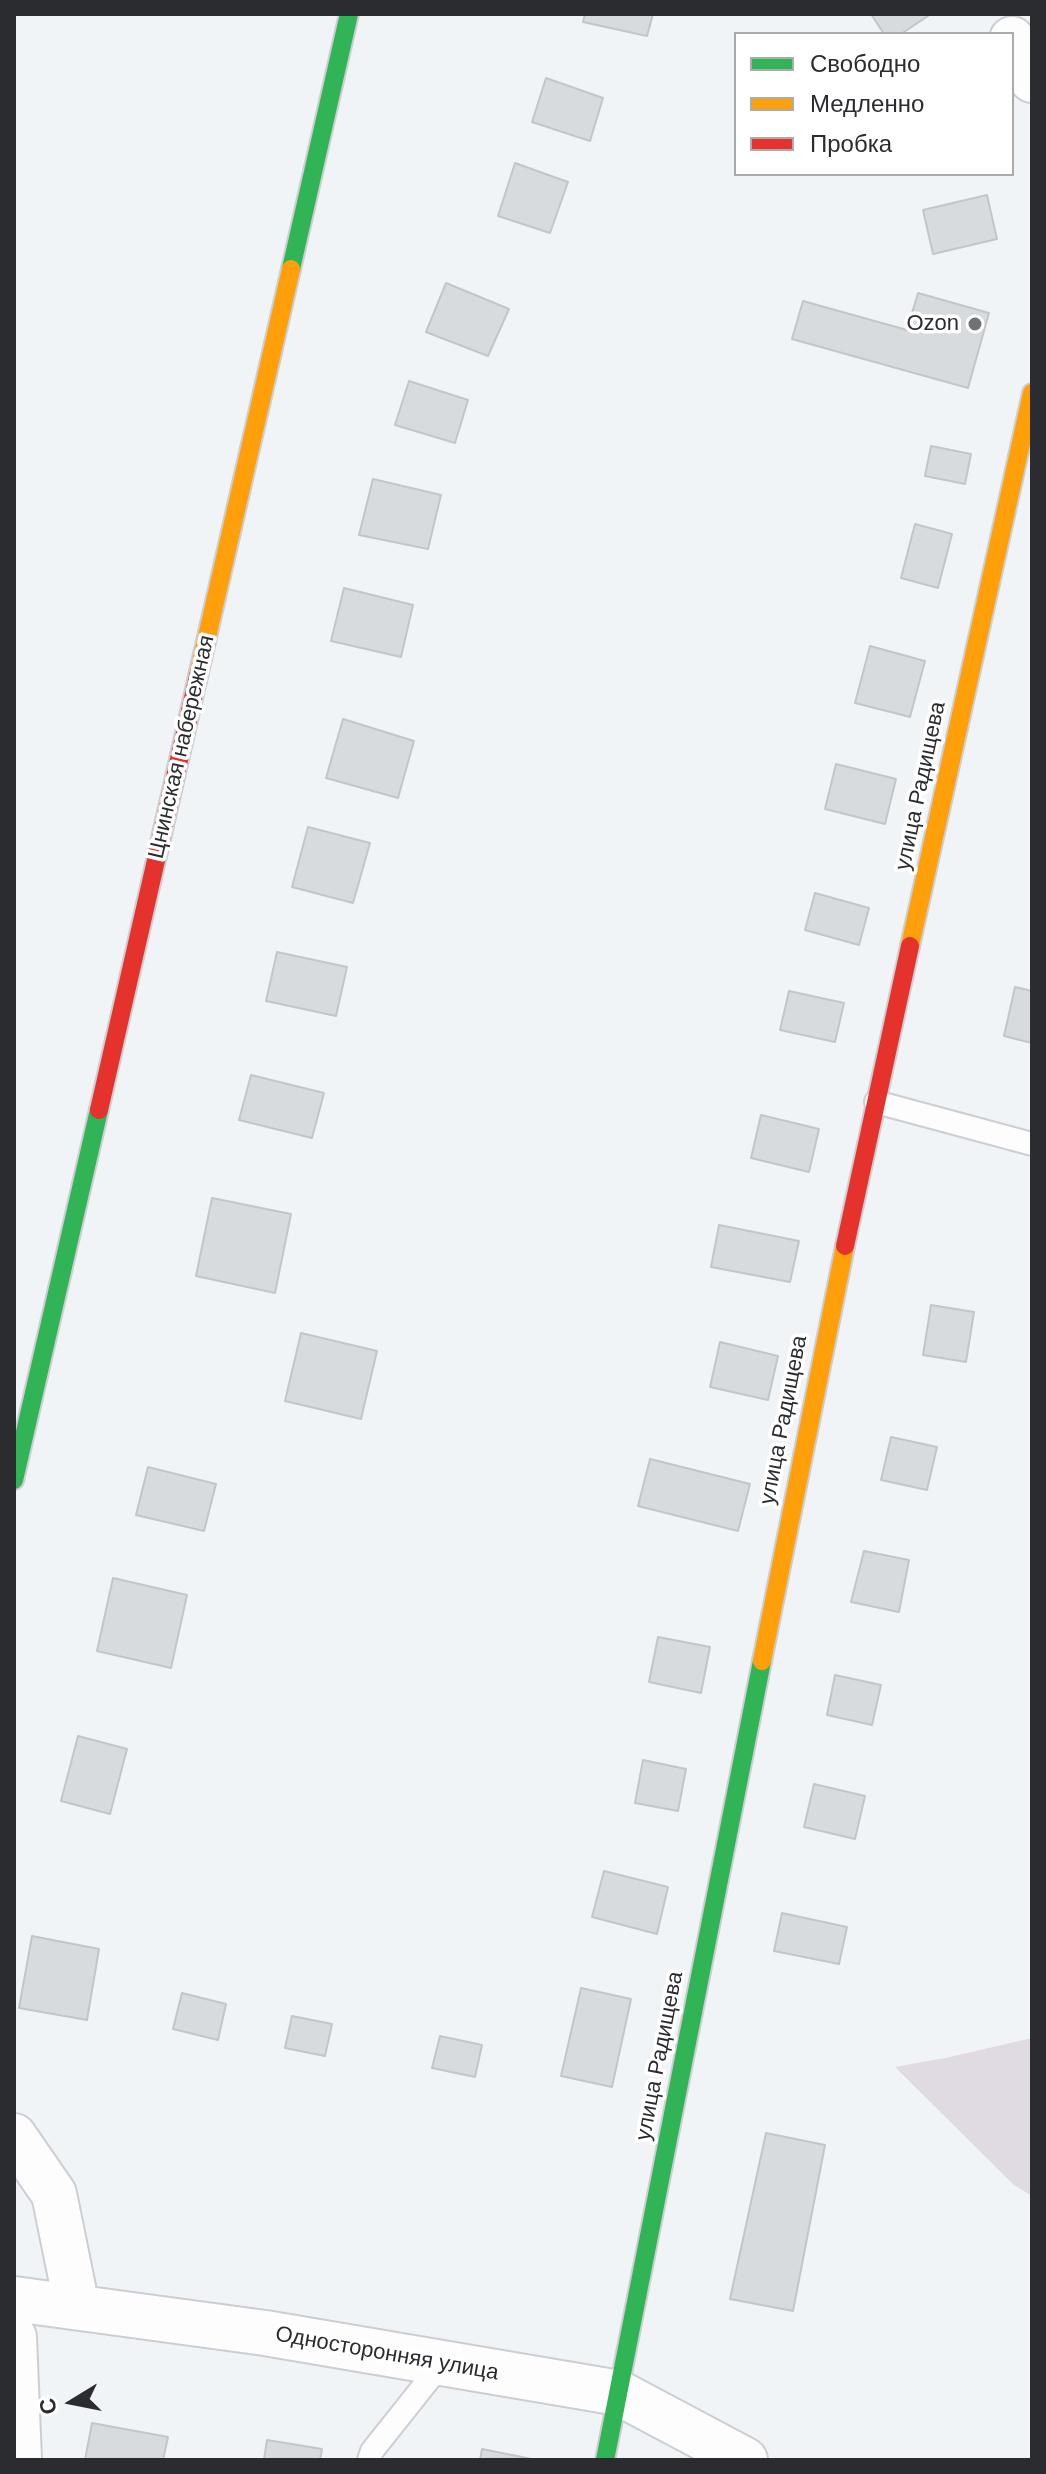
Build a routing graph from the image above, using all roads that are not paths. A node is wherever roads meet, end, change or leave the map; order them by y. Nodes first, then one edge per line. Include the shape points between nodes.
1 (349, 14) edge
2 (1014, 43) edge
3 (1032, 80) edge
4 (1032, 393) edge
5 (876, 1102) junction
6 (1032, 1144) edge
7 (14, 1480) edge
8 (14, 2136) edge
9 (14, 2299) edge
10 (77, 2307) junction
11 (14, 2337) edge
12 (442, 2363) junction
13 (619, 2393) junction
14 (19, 2460) edge
15 (369, 2460) edge
16 (605, 2460) edge
17 (745, 2460) edge

1 - 7 street, Цнинская набережная
2 - 3 street
4 - 5 street, улица Радищева
5 - 6 lane
5 - 13 street, улица Радищева via 830,1312
8 - 10 street via 54,2194
9 - 10 street, Односторонняя улица
10 - 12 street, Односторонняя улица
11 - 14 street
12 - 13 street, Односторонняя улица
12 - 15 lane
13 - 16 street, улица Радищева
13 - 17 street, Односторонняя улица

